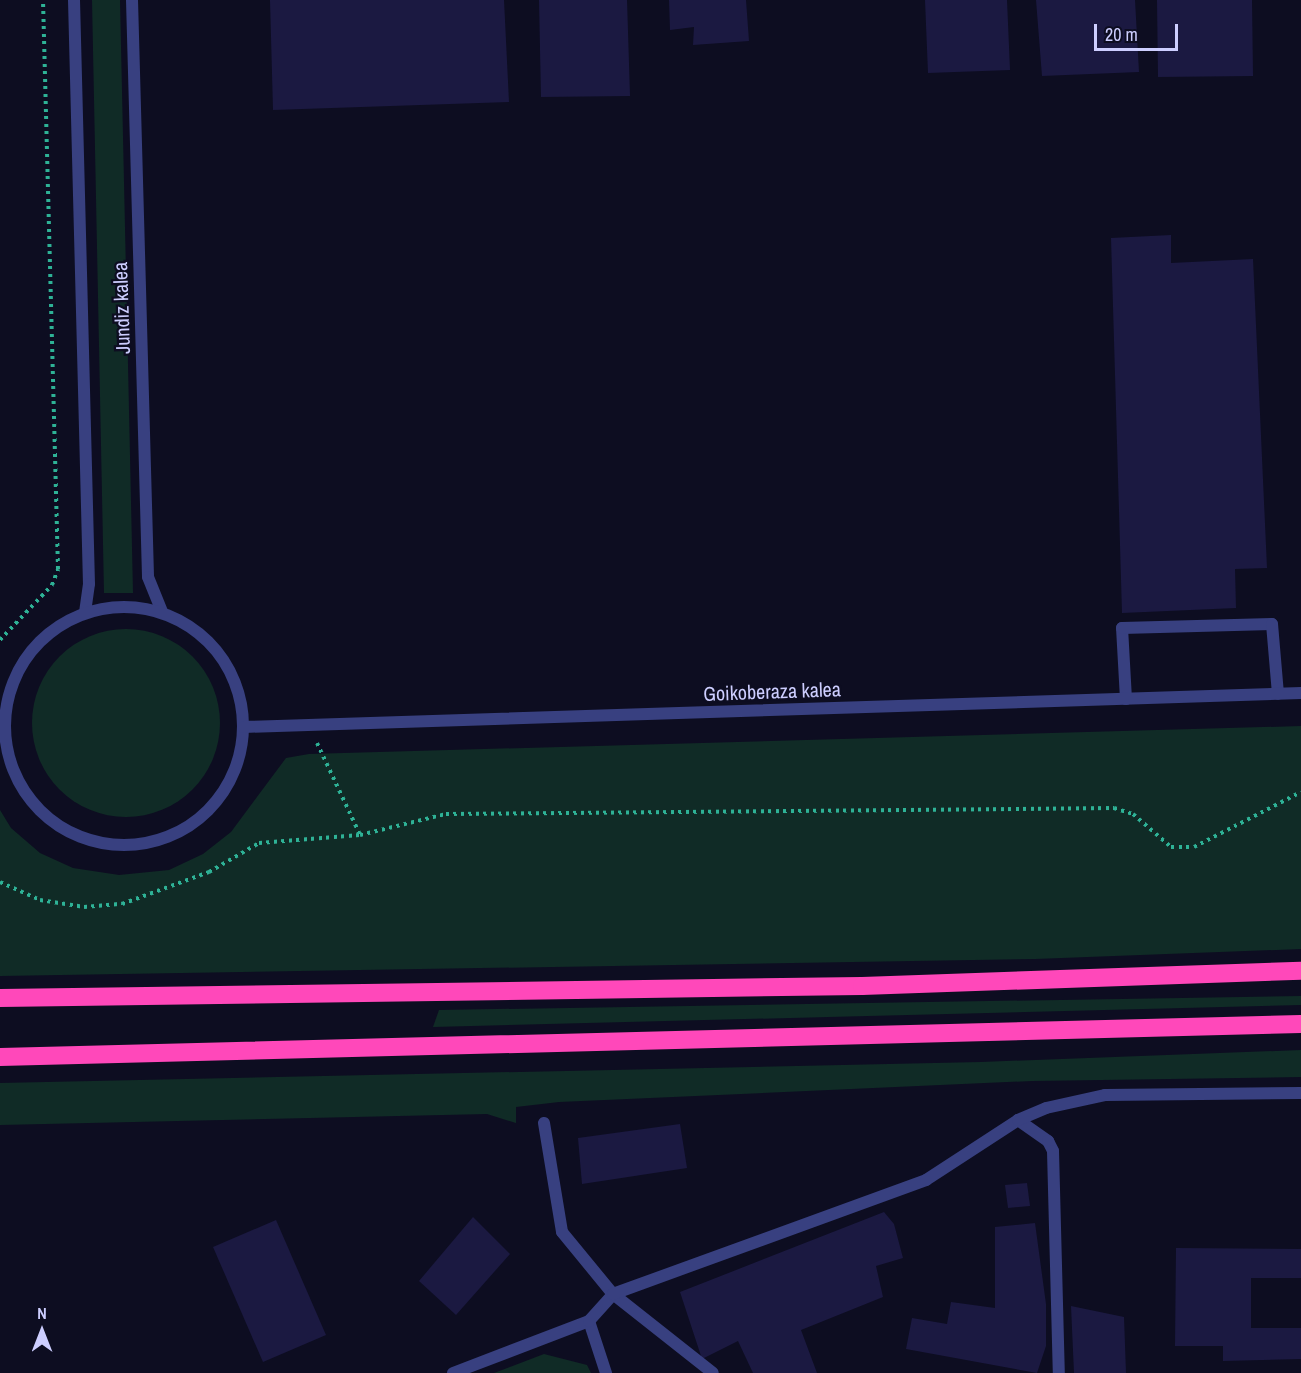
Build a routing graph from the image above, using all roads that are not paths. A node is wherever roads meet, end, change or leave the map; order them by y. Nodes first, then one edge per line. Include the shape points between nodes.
1 (74, 0) edge
2 (132, 0) edge
3 (85, 612) junction
4 (162, 612) junction
5 (1301, 693) edge
6 (1278, 694) junction
7 (1126, 699) junction
8 (244, 727) junction
9 (2, 734) edge
10 (1301, 971) edge
11 (0, 998) edge
12 (1301, 1024) edge
13 (0, 1057) edge
14 (1301, 1093) edge
15 (1018, 1120) junction
16 (544, 1123) dead end
17 (613, 1294) junction
18 (589, 1321) junction
19 (453, 1373) edge
20 (606, 1373) edge
21 (713, 1373) edge
22 (1059, 1373) edge

1 - 3 street, Jundiz kalea via 89,584
2 - 4 street, Jundiz kalea via 148,578
3 - 4 street via 123,606
3 - 9 street via 50,630 23,659 7,695
4 - 8 street via 195,629 222,656 239,690
5 - 6 street, Goikoberaza kalea
6 - 7 street, Goikoberaza kalea
6 - 7 street via 1272,624 1122,628
7 - 8 street, Goikoberaza kalea
8 - 9 street via 237,767 217,802 186,829 148,843 107,845 68,832 36,808 13,774
10 - 11 highway via 862,986
12 - 13 highway
14 - 15 street via 1105,1095 1062,1103
15 - 17 street via 926,1180
15 - 22 street via 1048,1141 1053,1151
16 - 17 street via 562,1232
17 - 18 street
17 - 21 street
18 - 19 street
18 - 20 street

